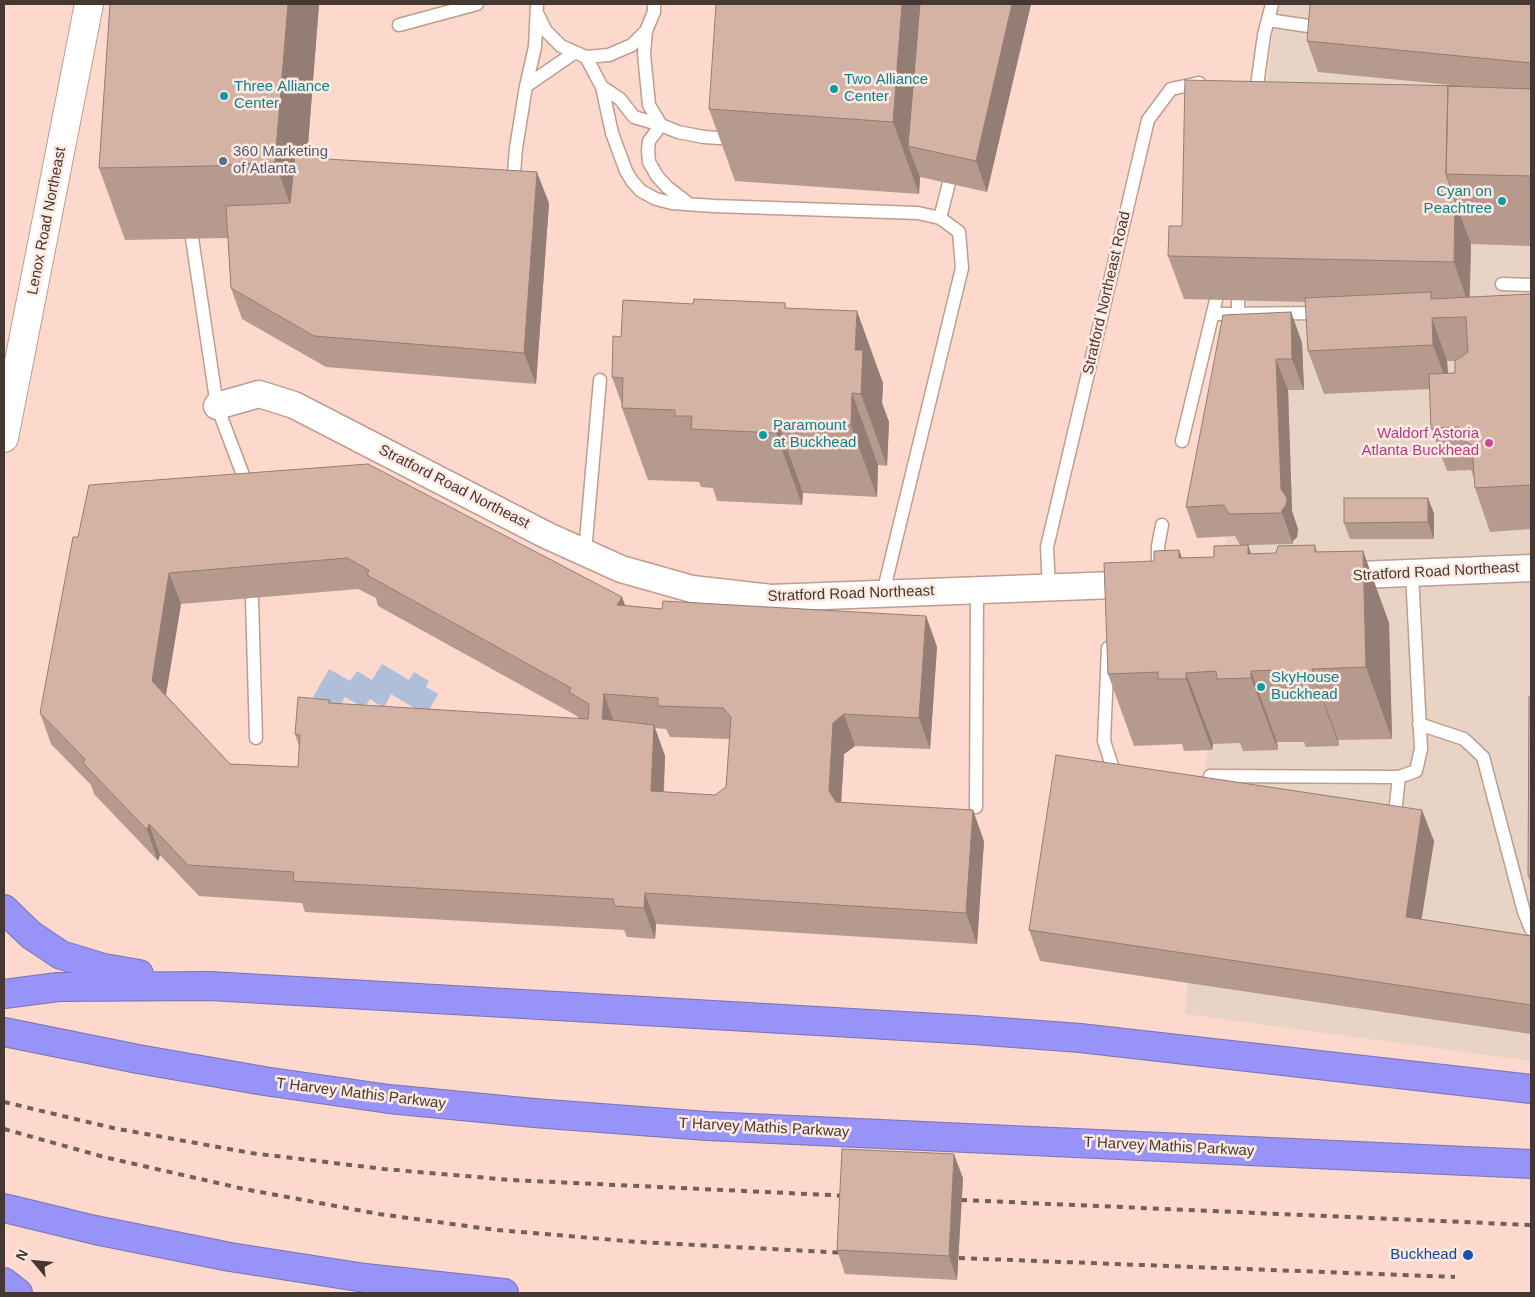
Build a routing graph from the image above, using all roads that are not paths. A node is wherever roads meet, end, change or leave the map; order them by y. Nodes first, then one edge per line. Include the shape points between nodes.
1 (89, 4) edge
2 (477, 4) edge
3 (654, 4) edge
4 (1272, 4) edge
5 (538, 9) edge
6 (1268, 20) junction
7 (399, 25) dead end
8 (1322, 28) edge
9 (646, 31) junction
10 (580, 55) junction
11 (1207, 85) edge
12 (526, 86) junction
13 (602, 87) junction
14 (1270, 93) edge
15 (661, 125) junction
16 (738, 140) edge
17 (949, 183) edge
18 (512, 201) edge
19 (689, 204) junction
20 (940, 218) junction
21 (192, 238) dead end
22 (1502, 284) dead end
23 (1531, 285) edge
24 (1216, 300) dead end
25 (1238, 301) dead end
26 (1338, 313) edge
27 (1213, 314) junction
28 (1238, 314) junction
29 (600, 380) dead end
30 (217, 406) junction
31 (4, 438) edge
32 (1182, 441) dead end
33 (245, 505) edge
34 (1162, 524) dead end
35 (585, 552) junction
36 (1531, 568) edge
37 (1412, 573) junction
38 (1316, 577) edge
39 (1167, 583) joint
40 (1049, 588) junction
41 (977, 590) junction
42 (883, 593) junction
43 (252, 599) dead end
44 (1109, 632) edge
45 (1420, 724) junction
46 (256, 738) dead end
47 (1210, 776) edge
48 (1399, 777) junction
49 (1122, 794) edge
50 (976, 807) dead end
51 (1393, 834) edge
52 (4, 909) edge
53 (1531, 929) edge
54 (210, 986) junction
55 (4, 994) edge
56 (4, 1032) edge
57 (1531, 1089) edge
58 (1531, 1164) edge
59 (4, 1208) edge
60 (4, 1282) edge
61 (18, 1293) edge
62 (504, 1293) edge

1 - 31 main road, Lenox Road Northeast
2 - 7 lane
3 - 9 lane
4 - 6 lane
5 - 10 lane via 546,31 561,46
5 - 12 lane via 535,47
6 - 8 lane
6 - 14 lane via 1251,92
9 - 10 lane via 632,46 609,55
9 - 15 lane via 644,54 650,104
10 - 12 lane
10 - 13 lane
11 - 40 lane, Stratford Northeast Road via 1198,83 1171,89 1148,120 1047,547
12 - 18 lane
13 - 15 lane via 620,99 634,117
13 - 19 lane via 612,133 632,181 641,191 656,199
15 - 16 lane via 678,132
15 - 19 lane via 649,141 650,162 667,187
17 - 20 lane
19 - 20 lane via 918,213
20 - 42 lane via 959,232 962,268
21 - 30 lane
22 - 23 lane
24 - 27 lane
25 - 28 lane
26 - 28 lane
27 - 28 lane
27 - 32 lane
29 - 35 lane
30 - 33 lane via 243,475
30 - 35 street, Stratford Road Northeast via 259,394 294,405
34 - 39 lane via 1158,546
35 - 42 street, Stratford Road Northeast via 621,569 692,589 771,598
36 - 37 street, Stratford Road Northeast
37 - 38 street, Stratford Road Northeast
37 - 45 lane
39 - 40 street, Stratford Road Northeast via 1110,590
40 - 41 street, Stratford Road Northeast
41 - 42 street, Stratford Road Northeast
41 - 50 lane
43 - 46 lane
44 - 49 lane via 1104,741
45 - 48 lane via 1421,749 1416,771
45 - 53 lane via 1464,739 1483,757
47 - 48 lane
48 - 51 lane
52 - 54 highway via 31,935 61,955 104,968
54 - 55 highway via 58,987
54 - 57 highway via 1002,1032
56 - 58 highway, T Harvey Mathis Parkway via 264,1081 389,1099 534,1113 707,1126
59 - 62 highway via 230,1257 366,1278
60 - 61 highway

